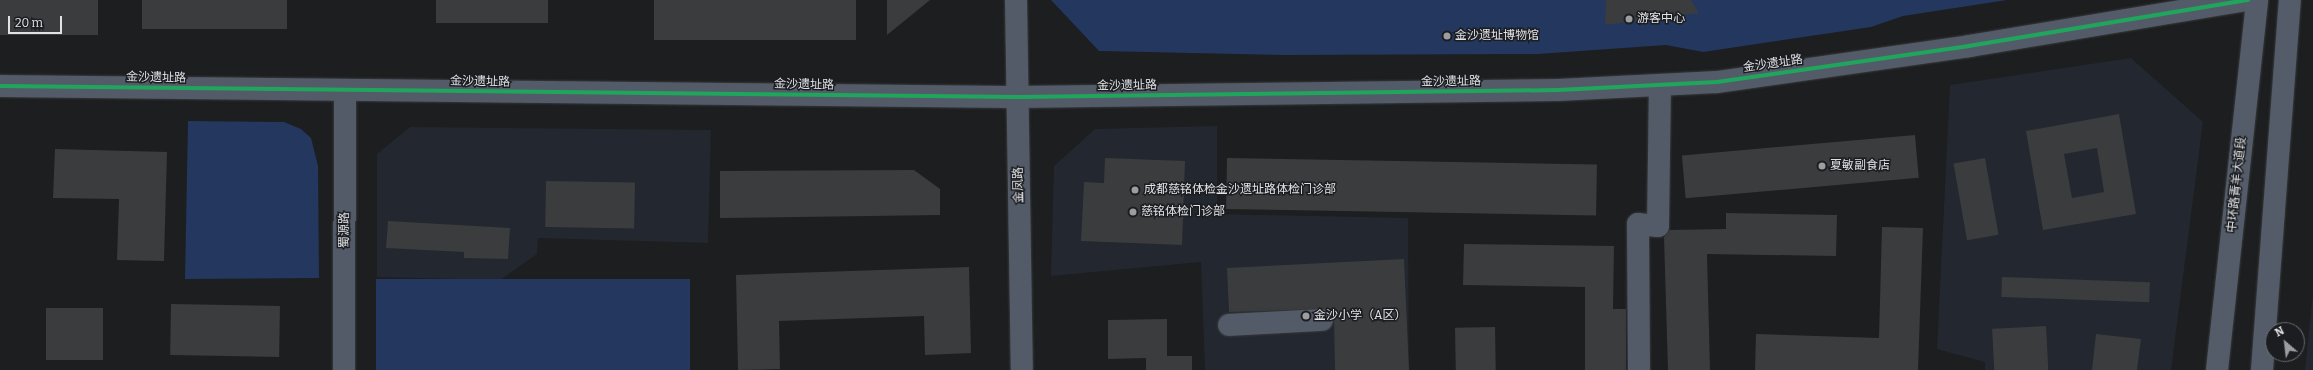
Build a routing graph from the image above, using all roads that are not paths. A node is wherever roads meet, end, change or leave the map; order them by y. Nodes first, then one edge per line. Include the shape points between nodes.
1 (1016, 0) edge
2 (2248, 0) edge
3 (2257, 0) edge
4 (2290, 0) edge
5 (1660, 85) junction
6 (0, 86) edge
7 (345, 90) junction
8 (1018, 97) junction
9 (1322, 320) dead end
10 (1229, 325) dead end
11 (344, 370) edge
12 (1022, 370) edge
13 (1639, 370) edge
14 (2217, 370) edge
15 (2262, 370) edge

1 - 8 street, 金凤路
2 - 5 street, 金沙遗址路 via 1977,45 1717,82
3 - 14 main road, 中环路青羊大道段
4 - 15 main road
5 - 8 street, 金沙遗址路 via 1558,90
5 - 13 street via 1658,226 1638,224
6 - 7 street, 金沙遗址路
7 - 8 street, 金沙遗址路
7 - 11 street, 蜀源路
8 - 12 street, 金凤路
9 - 10 street

